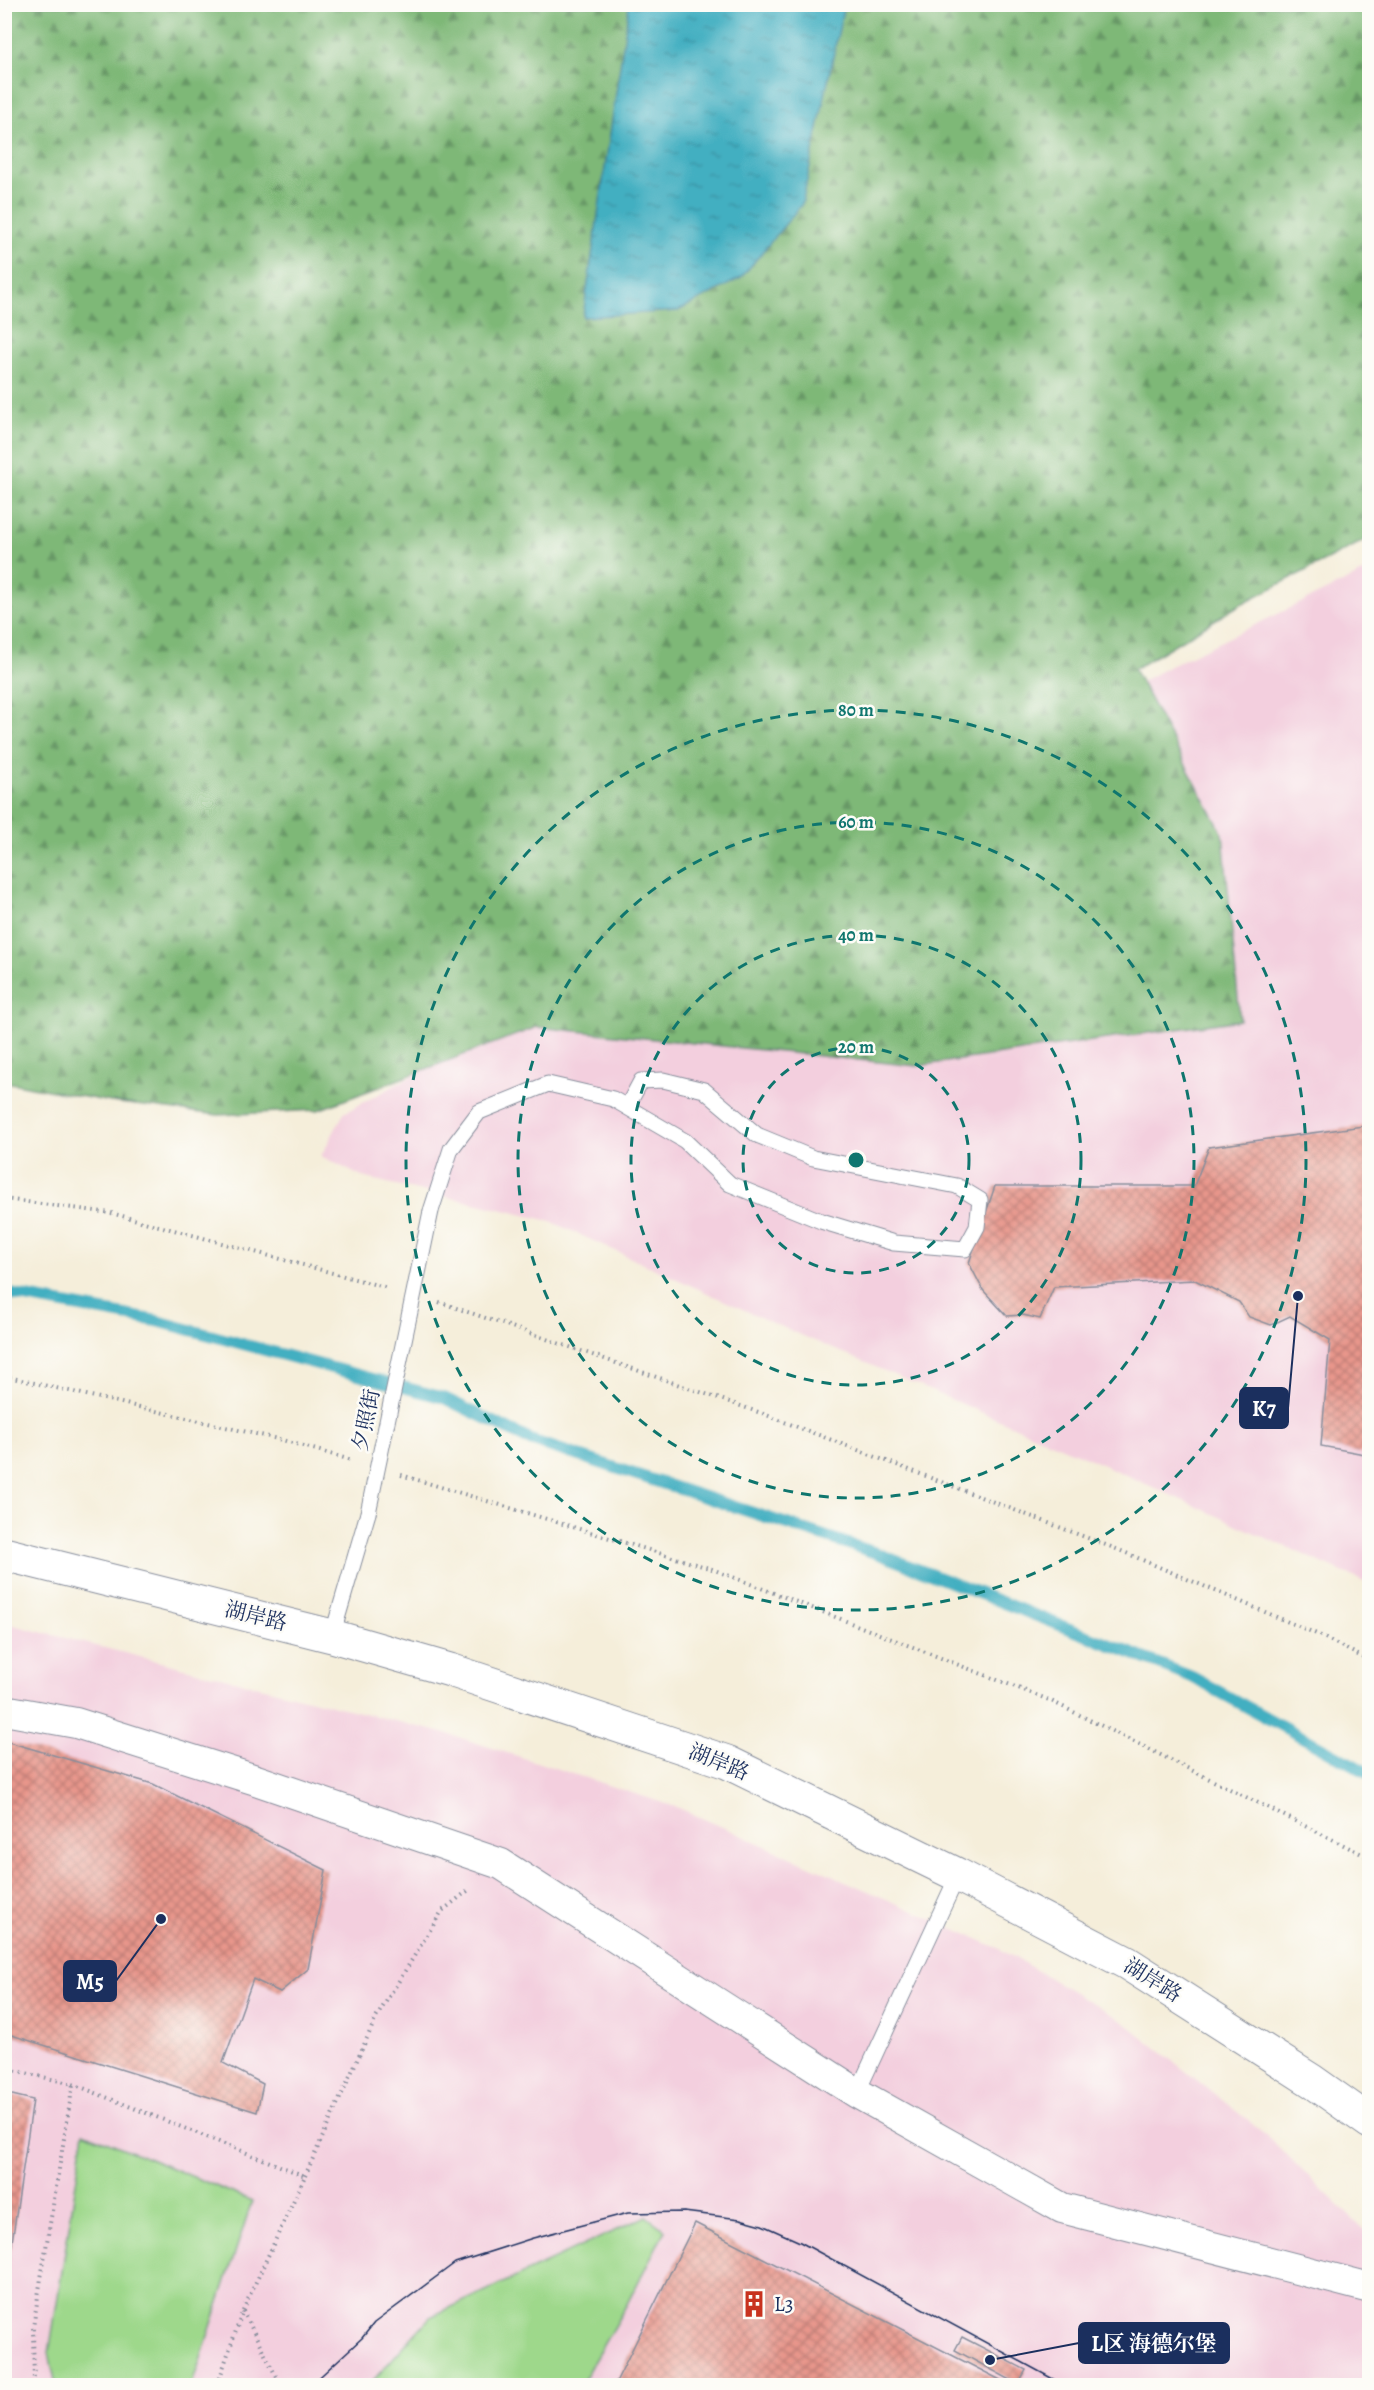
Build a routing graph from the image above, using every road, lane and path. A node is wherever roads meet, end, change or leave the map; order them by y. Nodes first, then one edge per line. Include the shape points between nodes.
1 (627, 1107) junction
2 (4, 1198) edge
3 (392, 1289) dead end
4 (437, 1301) dead end
5 (4, 1376) edge
6 (361, 1463) dead end
7 (395, 1474) dead end
8 (4, 1554) edge
9 (332, 1635) junction
10 (1370, 1661) edge
11 (4, 1710) edge
12 (1370, 1857) edge
13 (501, 1864) junction
14 (958, 1875) junction
15 (4, 2068) edge
16 (73, 2085) junction
17 (857, 2092) junction
18 (1370, 2121) edge
19 (305, 2176) junction
20 (1370, 2288) edge
21 (243, 2310) junction
22 (34, 2385) edge
23 (217, 2385) edge
24 (280, 2385) edge

1 - 1 lane, 夕照街 via 641,1081 663,1080 704,1089 757,1135 813,1158 957,1186 980,1200 977,1227 965,1249 894,1243 820,1221 730,1184 686,1141
1 - 9 lane, 夕照街, bridge via 614,1099 548,1084 479,1112 451,1149 431,1211 368,1513
2 - 3 path via 111,1213
4 - 10 path via 761,1413 1119,1550 1319,1635
5 - 6 path via 282,1440
7 - 12 path via 712,1569 1038,1696
8 - 9 street, 湖岸路
9 - 14 street, 湖岸路 via 727,1762
11 - 13 street via 76,1723
13 - 17 street
13 - 19 path via 442,1911 376,2018
14 - 17 lane
14 - 18 street, 湖岸路 via 1127,1963
15 - 16 path
16 - 19 path
16 - 22 path via 33,2327
17 - 20 street via 1062,2208
19 - 21 path
21 - 23 path
21 - 24 path

